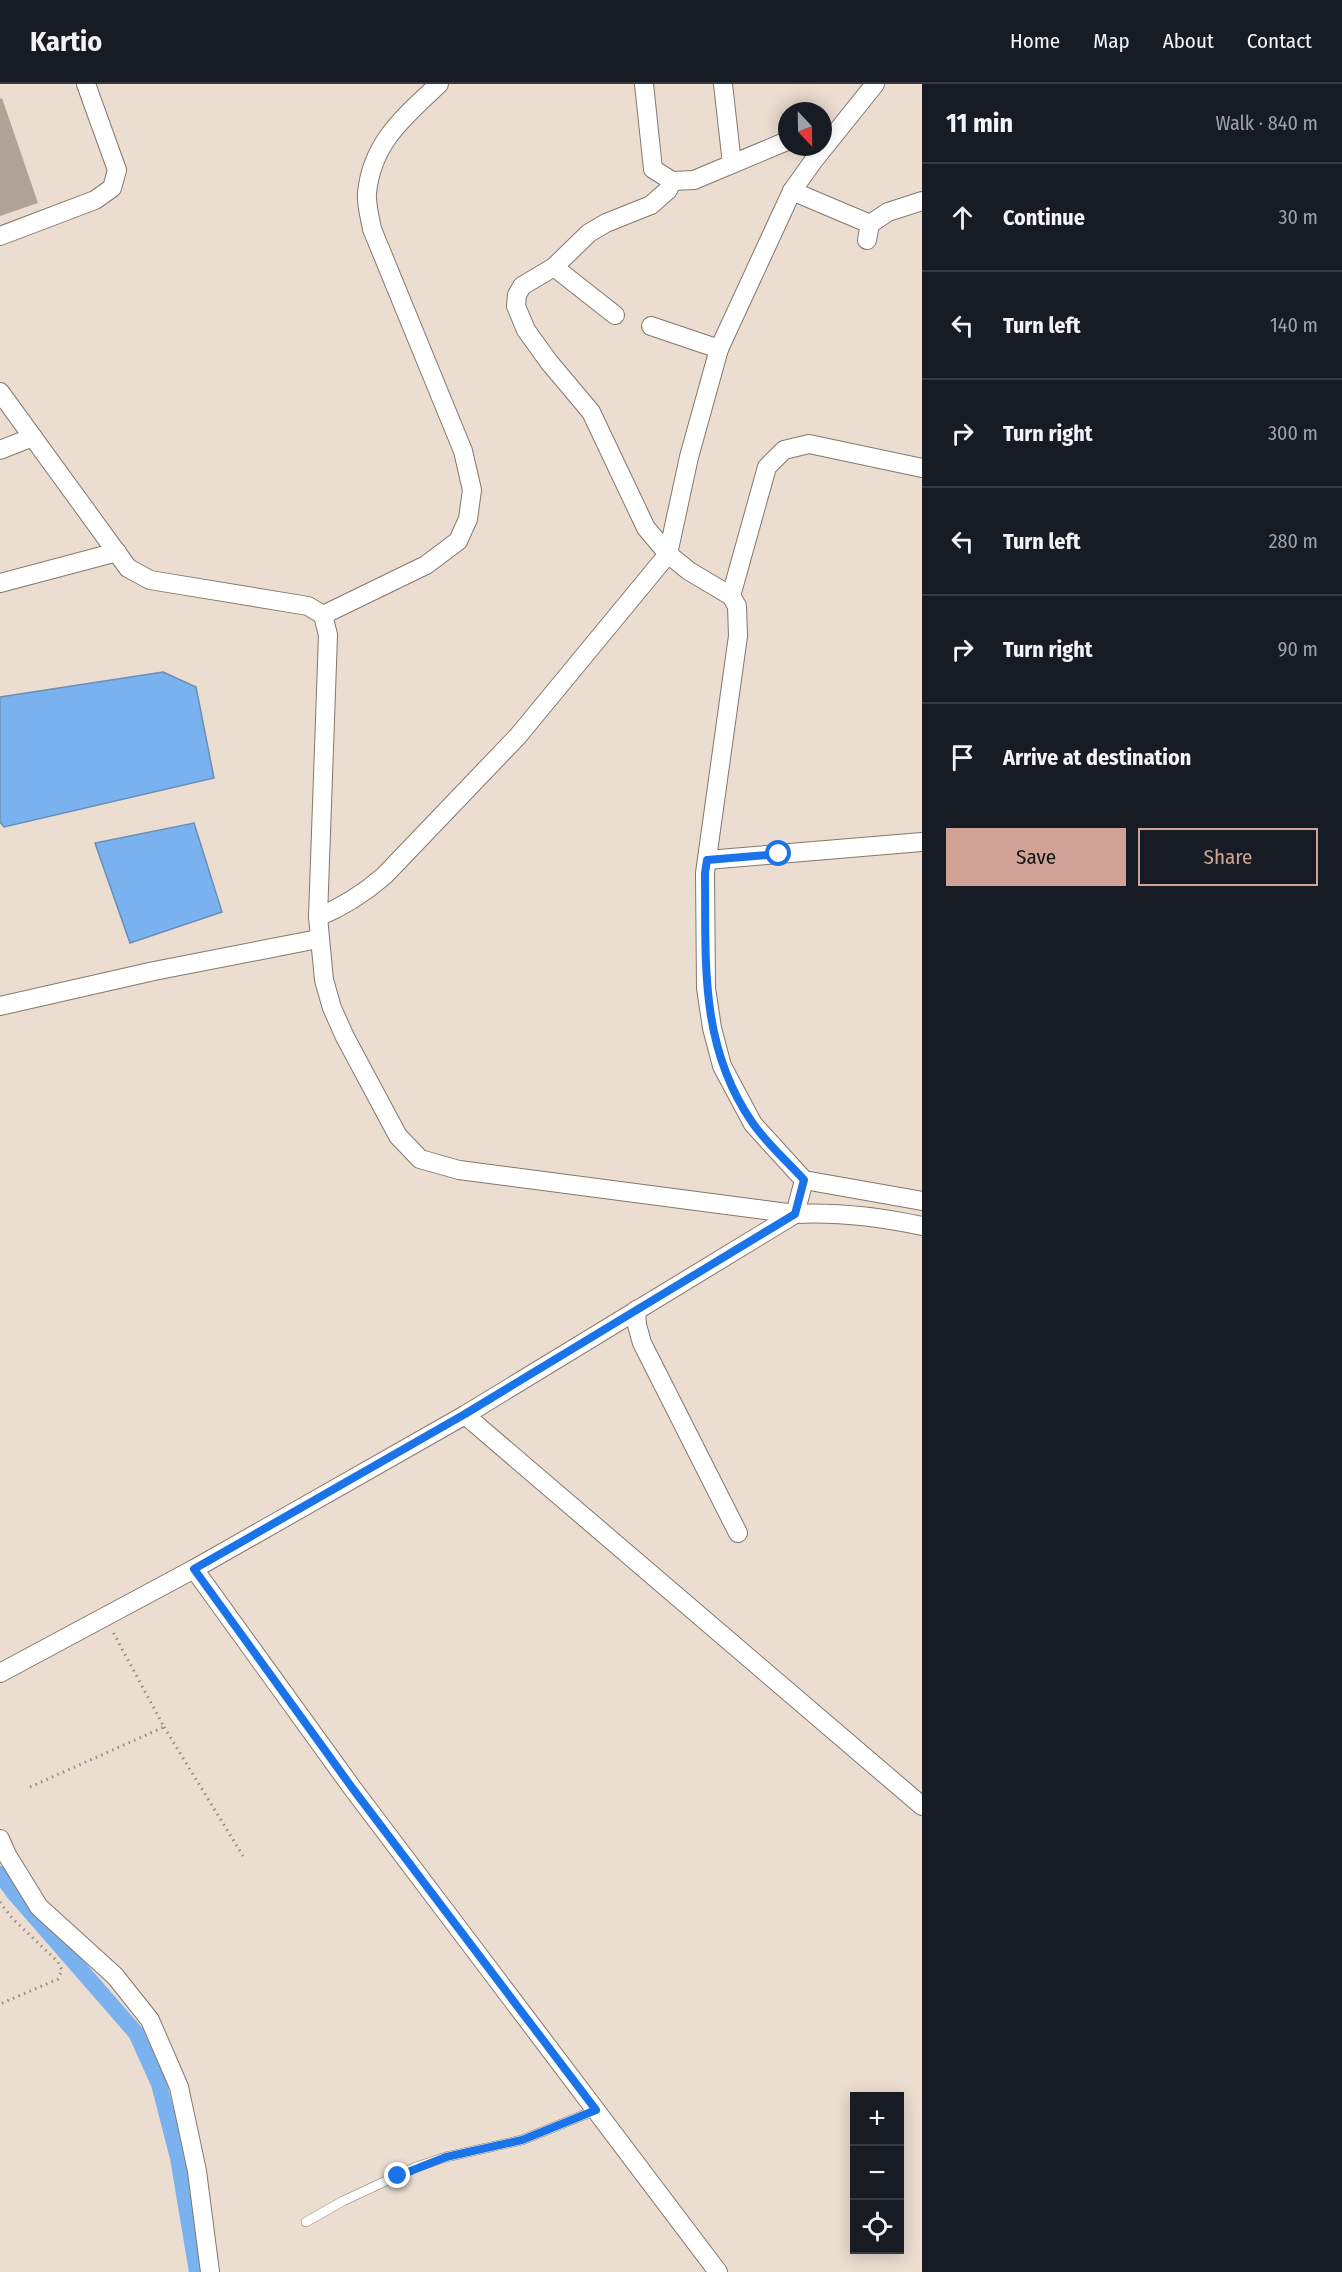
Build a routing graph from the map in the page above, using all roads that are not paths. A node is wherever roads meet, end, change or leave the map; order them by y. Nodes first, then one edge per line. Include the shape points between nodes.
1 (86, 84) edge
2 (439, 84) edge
3 (644, 84) edge
4 (723, 84) edge
5 (875, 84) edge
6 (832, 131) edge
7 (778, 145) edge
8 (816, 156) edge
9 (732, 164) junction
10 (672, 181) junction
11 (792, 191) junction
12 (922, 201) edge
13 (0, 236) edge
14 (554, 267) junction
15 (615, 315) dead end
16 (651, 326) dead end
17 (719, 349) junction
18 (0, 392) edge
19 (33, 437) junction
20 (0, 450) edge
21 (922, 468) edge
22 (117, 552) junction
23 (668, 554) junction
24 (0, 583) edge
25 (730, 596) junction
26 (323, 615) junction
27 (922, 842) edge
28 (707, 860) junction
29 (318, 917) junction
30 (318, 939) junction
31 (0, 1006) edge
32 (804, 1180) junction
33 (922, 1201) edge
34 (795, 1214) junction
35 (922, 1226) edge
36 (636, 1310) junction
37 (465, 1414) junction
38 (738, 1533) dead end
39 (194, 1569) junction
40 (0, 1673) edge
41 (922, 1806) edge
42 (0, 1839) edge
43 (596, 2110) junction
44 (306, 2222) dead end
45 (210, 2272) edge
46 (718, 2272) edge

1 - 13 street via 117,170 112,188 95,200
2 - 26 street via 396,124 376,157 367,194 372,229 463,451 471,490 468,519 458,541 426,565
3 - 10 street via 653,169
4 - 9 street
5 - 6 street
7 - 9 street
8 - 11 street
9 - 10 street via 694,180
10 - 14 street via 651,205 589,233
11 - 12 street via 868,232 888,212
11 - 17 street
14 - 15 street
14 - 23 street via 522,286 516,306 526,330 591,412 646,528
16 - 17 street
17 - 23 street via 689,457
18 - 19 street
19 - 20 street
19 - 22 street
21 - 25 street via 809,444 784,450 767,467
22 - 24 street
22 - 26 street via 128,568 150,580 308,606
23 - 25 street
23 - 29 street via 518,736 384,876 350,903
25 - 28 street via 737,606 738,636
26 - 29 street via 328,635
27 - 28 street
28 - 32 street via 706,988 722,1066 753,1124
29 - 30 street
30 - 31 street
30 - 34 street via 324,980 345,1037 398,1136 420,1159 459,1170
32 - 33 street
32 - 34 street
34 - 35 street via 830,1213
34 - 36 street
36 - 37 street
36 - 38 street via 642,1343
37 - 39 street
37 - 41 street
39 - 40 street
39 - 43 street via 353,1789
42 - 45 street via 39,1907 116,1976 150,2020 179,2087 198,2171
43 - 44 lane via 522,2140 417,2167
43 - 46 street

